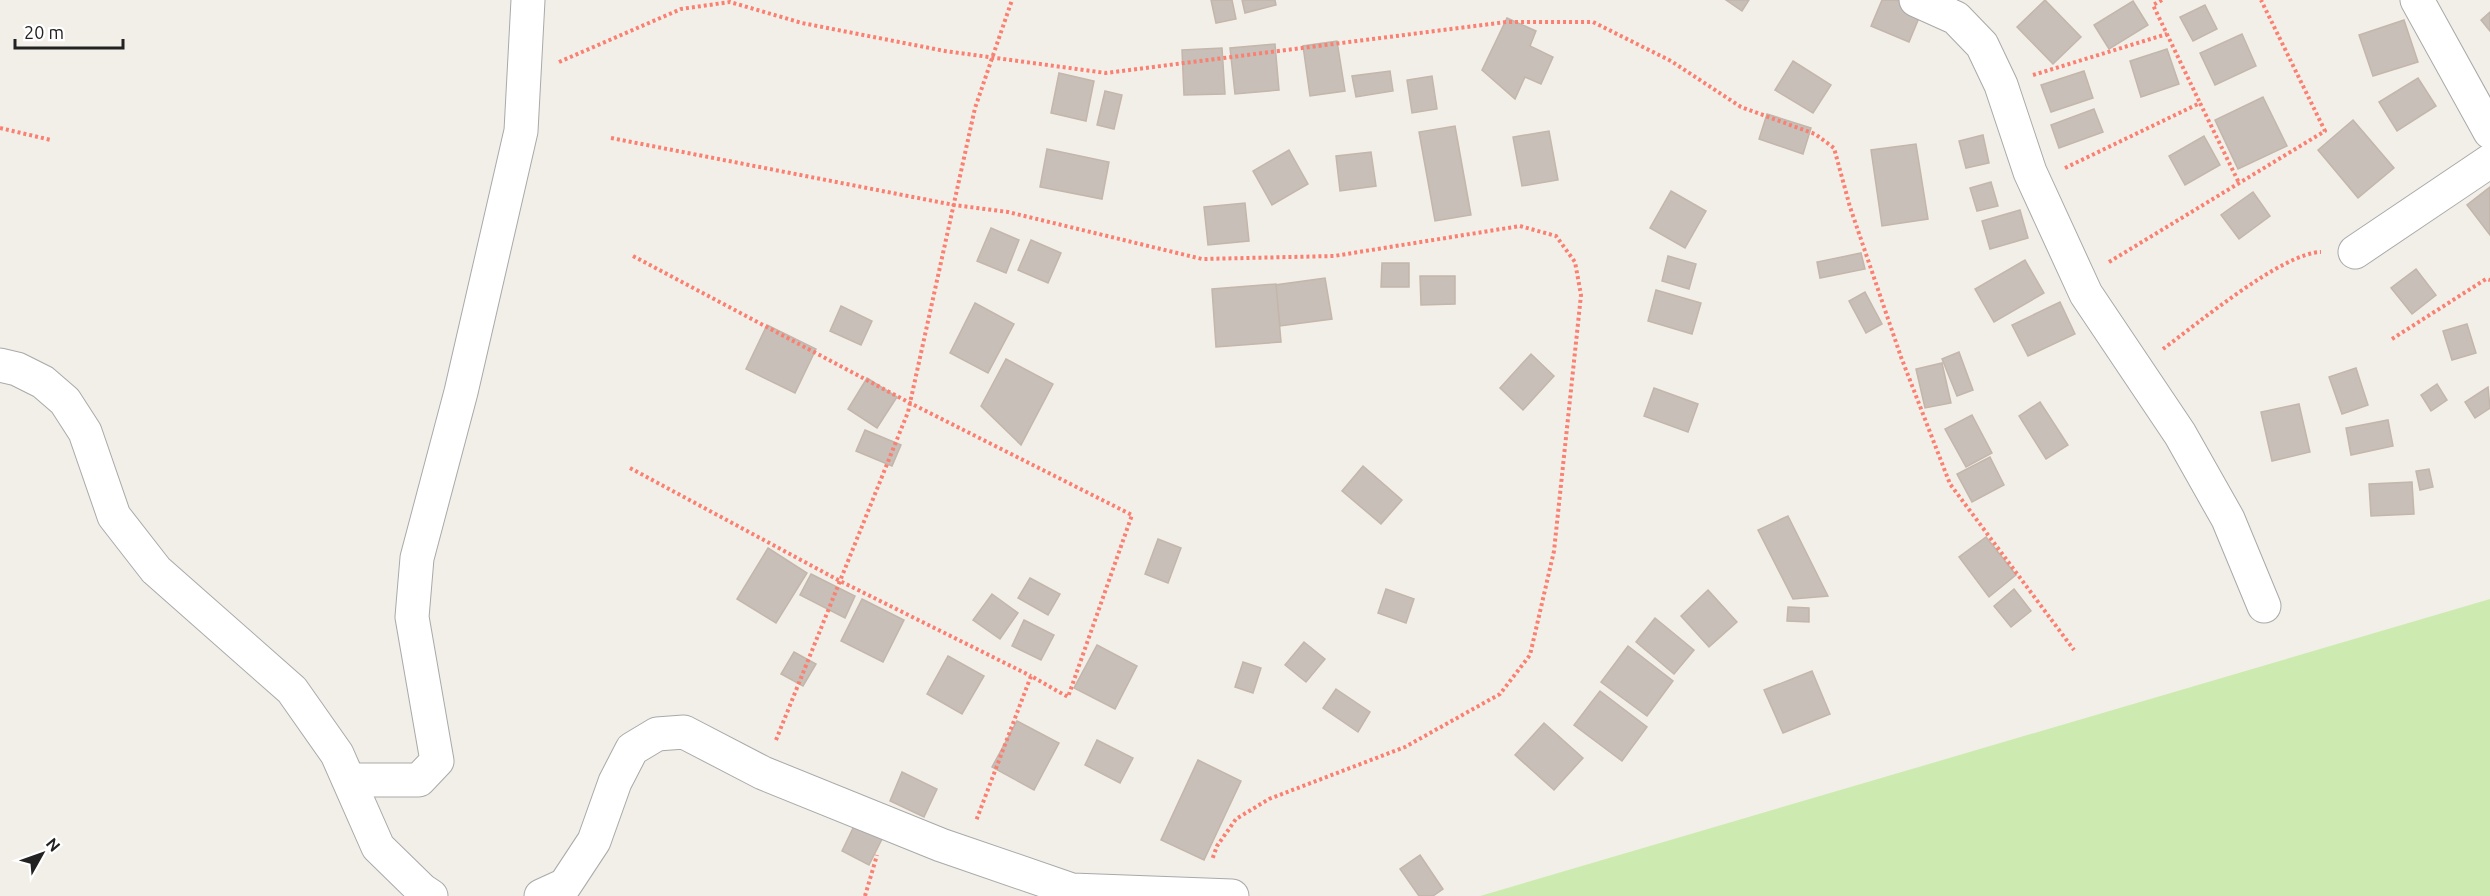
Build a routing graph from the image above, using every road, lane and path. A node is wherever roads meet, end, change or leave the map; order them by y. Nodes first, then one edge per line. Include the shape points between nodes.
1 (528, 0) edge
2 (1012, 0) edge
3 (1917, 0) edge
4 (2162, 0) edge
5 (2261, 0) edge
6 (2417, 0) edge
7 (2167, 34) junction
8 (992, 59) junction
9 (525, 76) junction
10 (2001, 85) junction
11 (2200, 103) junction
12 (0, 128) edge
13 (2490, 132) edge
14 (610, 138) dead end
15 (51, 140) dead end
16 (2490, 161) edge
17 (2035, 183) junction
18 (2239, 183) junction
19 (954, 205) junction
20 (2355, 252) joint
21 (633, 256) dead end
22 (2079, 280) junction
23 (2490, 280) edge
24 (2392, 339) dead end
25 (0, 365) edge
26 (2135, 368) junction
27 (910, 403) junction
28 (630, 468) dead end
29 (840, 581) junction
30 (2264, 606) dead end
31 (2074, 650) dead end
32 (1031, 676) junction
33 (763, 773) junction
34 (349, 780) junction
35 (964, 853) junction
36 (1199, 895) edge
37 (431, 896) edge
38 (541, 896) edge
39 (1233, 896) edge

1 - 9 street
2 - 8 path
3 - 10 street via 1956,18 1983,45
4 - 7 path via 2152,5
5 - 18 path via 2325,130
6 - 13 street
7 - 10 path
7 - 11 path
8 - 9 path via 802,23 730,2 681,9
8 - 19 path via 975,108
8 - 31 path via 1107,73 1506,22 1593,22 1671,61 1741,107 1815,134 1834,148 1900,357 1950,484
9 - 34 street via 519,142 462,392 417,558 412,617 437,762 419,780
10 - 17 street
11 - 17 path
11 - 18 path
12 - 15 path
14 - 19 path
16 - 20 street
17 - 22 street
18 - 22 path
19 - 27 path
19 - 36 path via 1008,212 1202,260 1334,256 1520,226 1556,236 1575,262 1581,295 1554,551 1530,655 1500,694 1405,747 1269,799 1236,819 1217,846
20 - 26 path via 2313,252 2276,268
21 - 27 path
22 - 26 street
23 - 24 path
25 - 34 street via 43,382 65,401 85,432 114,516 156,570 292,690 337,754
26 - 30 street via 2180,434 2228,519
27 - 29 path
27 - 32 path via 1132,515 1068,697
28 - 29 path
29 - 32 path
29 - 33 path
32 - 35 path
33 - 35 street
33 - 38 street via 684,732 657,734 632,749 615,782 594,841 565,885
34 - 37 street via 378,847
35 - 36 street via 1072,890
36 - 39 street

